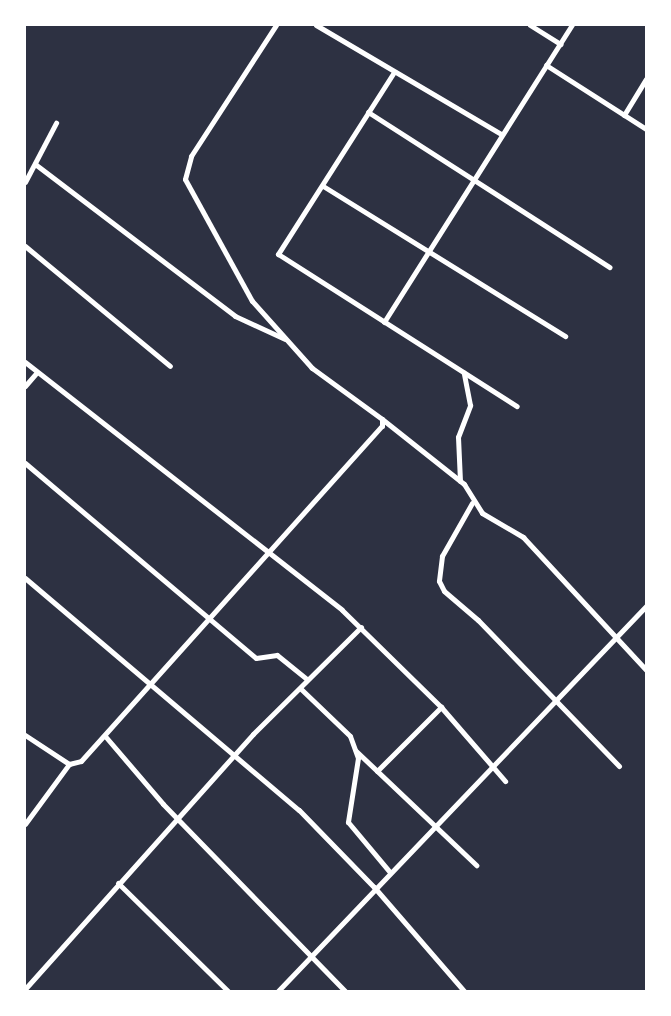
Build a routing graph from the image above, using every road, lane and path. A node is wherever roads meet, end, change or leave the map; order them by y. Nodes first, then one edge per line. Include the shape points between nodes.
1 (276, 25) edge
2 (316, 25) edge
3 (530, 25) edge
4 (572, 25) edge
5 (560, 44) junction
6 (546, 65) junction
7 (394, 72) junction
8 (646, 79) edge
9 (368, 112) junction
10 (624, 115) junction
11 (56, 123) dead end
12 (646, 130) edge
13 (501, 134) junction
14 (35, 164) junction
15 (473, 180) junction
16 (25, 182) edge
17 (323, 186) junction
18 (25, 246) edge
19 (428, 251) junction
20 (609, 267) dead end
21 (384, 322) junction
22 (565, 336) dead end
23 (288, 340) junction
24 (25, 362) edge
25 (170, 366) dead end
26 (37, 372) junction
27 (464, 373) junction
28 (25, 386) edge
29 (517, 406) dead end
30 (382, 419) junction
31 (25, 463) edge
32 (460, 481) junction
33 (472, 503) junction
34 (273, 552) junction
35 (25, 578) edge
36 (646, 606) edge
37 (212, 618) junction
38 (361, 627) junction
39 (613, 639) junction
40 (646, 670) edge
41 (307, 679) junction
42 (152, 684) junction
43 (300, 688) junction
44 (553, 700) junction
45 (440, 707) junction
46 (25, 735) edge
47 (105, 736) junction
48 (355, 750) junction
49 (235, 754) junction
50 (69, 764) junction
51 (490, 764) junction
52 (619, 766) dead end
53 (377, 771) junction
54 (505, 781) dead end
55 (178, 818) junction
56 (25, 824) edge
57 (434, 824) junction
58 (476, 865) dead end
59 (389, 871) junction
60 (118, 883) junction
61 (374, 886) junction
62 (312, 953) junction
63 (25, 990) edge
64 (228, 991) edge
65 (278, 991) edge
66 (345, 991) edge
67 (464, 991) edge

1 - 23 street via 184,169 252,301
2 - 7 street
3 - 5 street
4 - 5 street
5 - 6 street
6 - 10 street
6 - 13 street
7 - 9 street
7 - 13 street
8 - 10 street
9 - 15 street
9 - 17 street
10 - 12 street
11 - 14 street
13 - 15 street
14 - 16 street
14 - 23 street via 235,316
15 - 19 street
15 - 20 street
17 - 19 street
17 - 21 street via 278,254
18 - 25 street
19 - 21 street
19 - 22 street
21 - 27 street
23 - 30 street via 312,368
24 - 26 street
26 - 28 street
26 - 34 street
27 - 29 street
27 - 32 street via 470,405 458,437
30 - 32 street
30 - 34 street via 378,433 354,453
31 - 37 street
32 - 33 street
33 - 39 street via 523,537
33 - 44 street via 442,556 439,581 444,591 478,620
34 - 37 street
34 - 38 street
35 - 42 street
36 - 39 street
37 - 41 street via 256,658 277,655
37 - 42 street
38 - 41 street
38 - 45 street
39 - 40 street
39 - 44 street
41 - 43 street
42 - 47 street
42 - 49 street
43 - 48 street via 350,736
43 - 49 street
44 - 51 street
44 - 52 street
45 - 51 street
45 - 53 street
46 - 50 street
47 - 50 street via 81,761
47 - 55 street
48 - 53 street
48 - 59 street via 348,822
49 - 55 street
49 - 61 street
50 - 56 street
51 - 54 street
51 - 57 street
53 - 57 street
55 - 60 street
55 - 62 street
57 - 58 street
57 - 59 street
59 - 61 street
60 - 63 street
60 - 64 street
61 - 62 street
61 - 67 street
62 - 65 street
62 - 66 street

